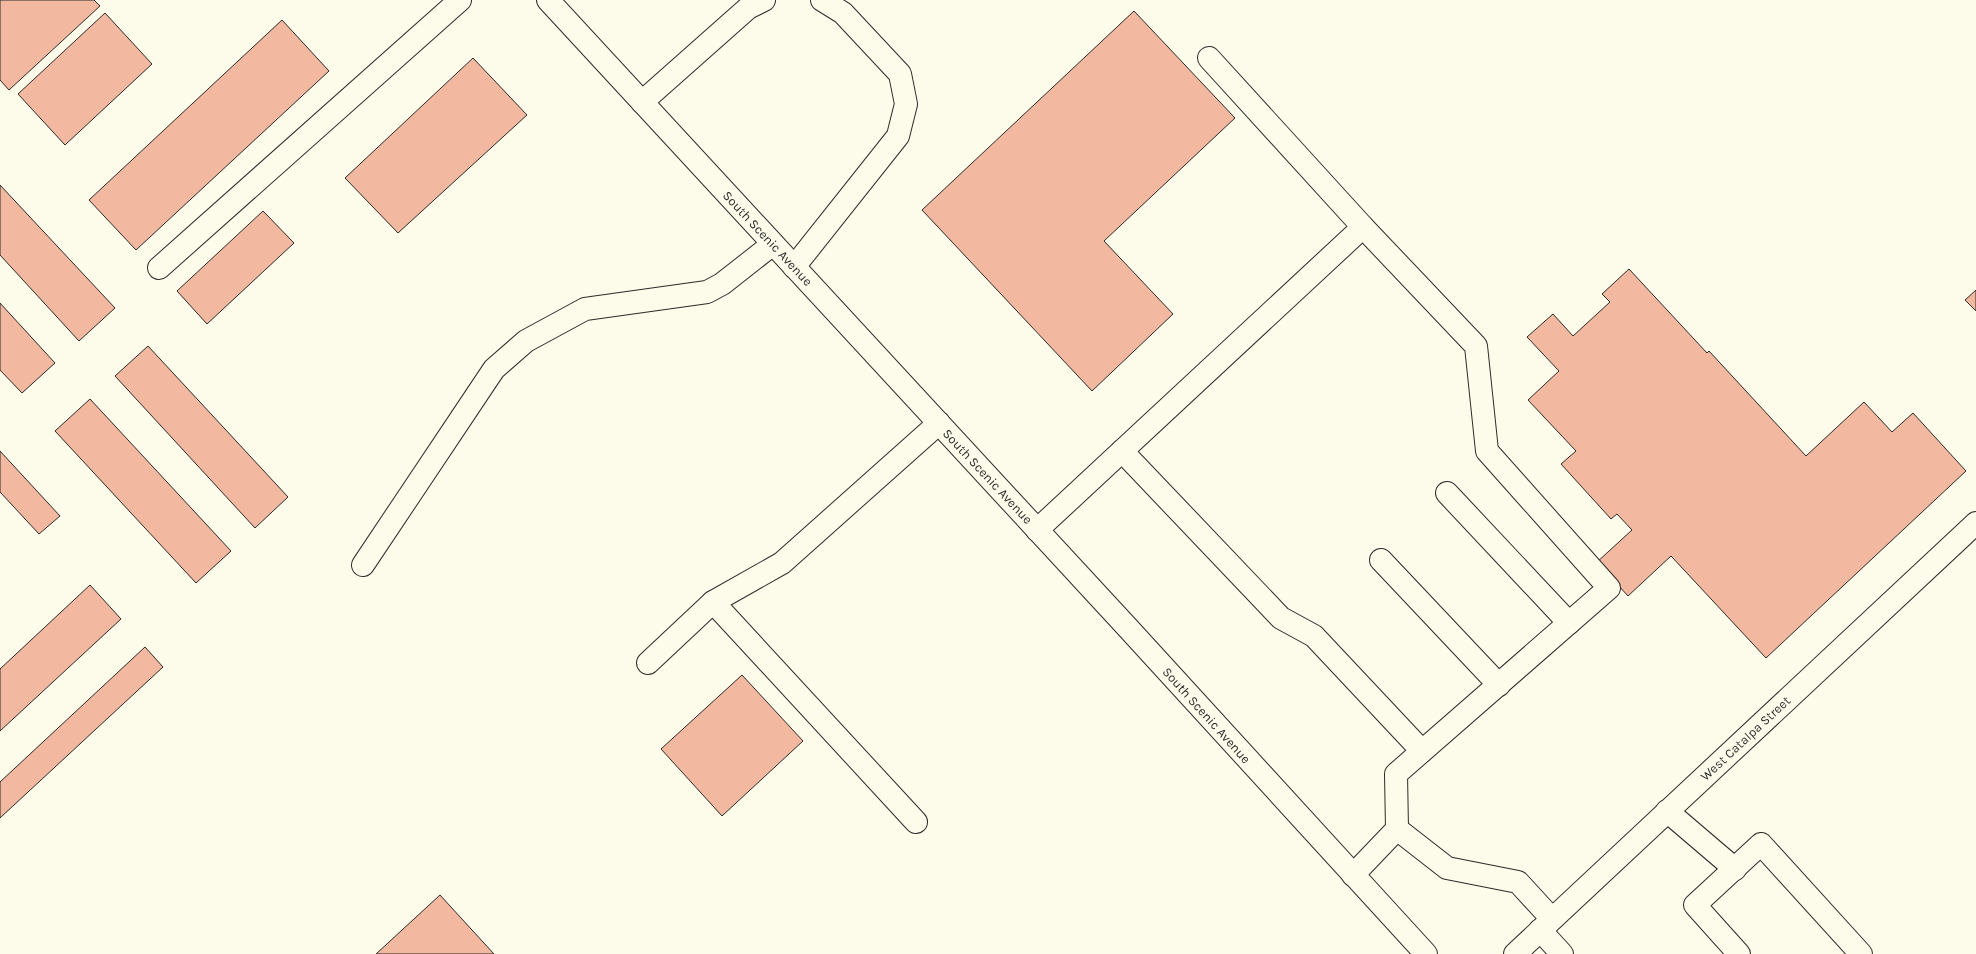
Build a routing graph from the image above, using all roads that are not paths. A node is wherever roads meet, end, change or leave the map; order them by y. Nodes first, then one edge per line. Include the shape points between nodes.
1 (460, 0) edge
2 (548, 0) edge
3 (764, 0) edge
4 (822, 0) edge
5 (1209, 58) dead end
6 (642, 102) junction
7 (1363, 227) junction
8 (773, 244) junction
9 (794, 266) junction
10 (159, 268) dead end
11 (939, 423) junction
12 (1122, 451) junction
13 (1447, 493) dead end
14 (1976, 523) edge
15 (1037, 530) junction
16 (1381, 560) dead end
17 (363, 565) dead end
18 (713, 602) junction
19 (1569, 623) junction
20 (648, 663) dead end
21 (1499, 685) junction
22 (1422, 751) junction
23 (1668, 811) junction
24 (916, 822) dead end
25 (1397, 829) junction
26 (1734, 869) junction
27 (1353, 875) junction
28 (1546, 924) junction
29 (1426, 954) edge
30 (1515, 954) edge
31 (1562, 954) edge
32 (1738, 954) edge
33 (1862, 954) edge

1 - 10 main road
2 - 6 main road, South Scenic Avenue
3 - 6 main road via 748,8
4 - 9 main road via 843,13 900,74 906,104 898,136
5 - 7 main road
6 - 8 main road, South Scenic Avenue
7 - 12 main road
7 - 19 main road via 1476,346 1487,451 1609,588
8 - 9 main road, South Scenic Avenue
8 - 17 main road via 722,284 707,292 584,309 526,341 494,369
9 - 11 main road, South Scenic Avenue
11 - 15 main road, South Scenic Avenue
11 - 18 main road via 782,564
12 - 15 main road
12 - 22 main road via 1281,618 1314,636
13 - 19 main road
14 - 23 main road, West Catalpa Street
15 - 27 main road, South Scenic Avenue
16 - 21 main road
18 - 20 main road
18 - 24 main road
19 - 21 main road
21 - 22 main road
22 - 25 main road via 1396,774
23 - 26 main road
23 - 28 main road, West Catalpa Street
25 - 27 main road
25 - 28 main road via 1448,868 1518,882
26 - 32 main road via 1694,905
26 - 33 main road via 1761,844
27 - 29 main road, South Scenic Avenue
28 - 30 main road, West Catalpa Street
28 - 31 main road

